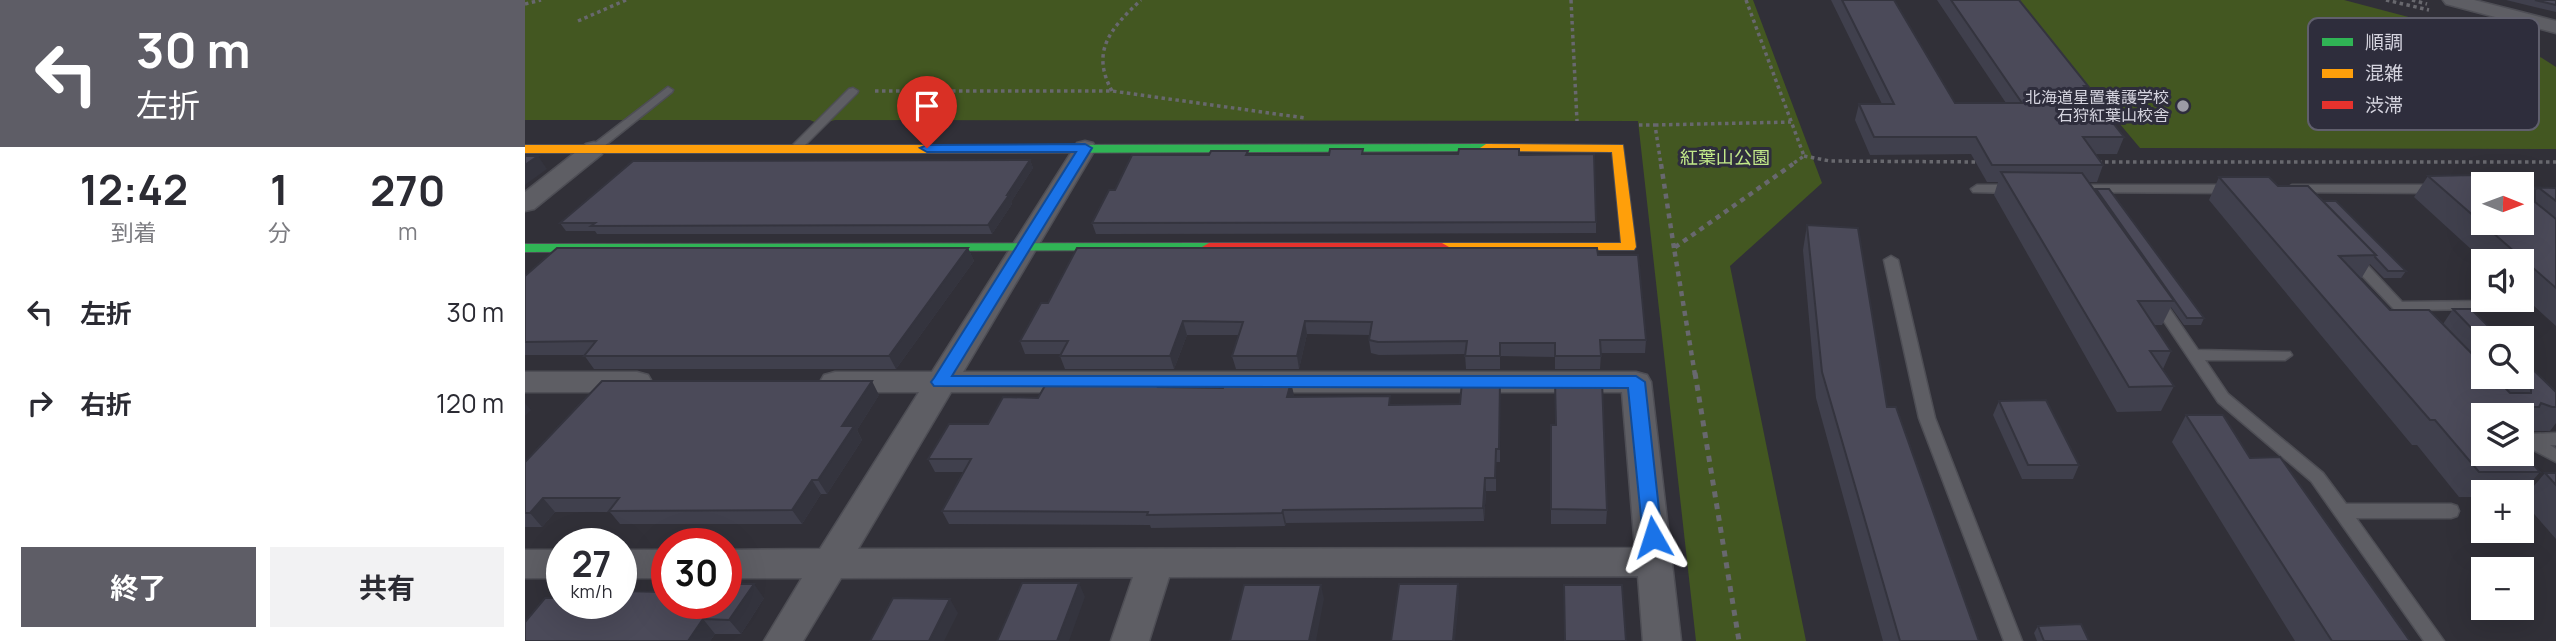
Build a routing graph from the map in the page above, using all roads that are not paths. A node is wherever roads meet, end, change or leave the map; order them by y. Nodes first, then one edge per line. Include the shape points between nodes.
1 (2452, 0) edge
2 (2521, 18) edge
3 (2539, 23) edge
4 (2556, 27) edge
5 (668, 90) dead end
6 (859, 91) road end
7 (1085, 148) junction
8 (525, 149) edge
9 (594, 149) junction
10 (795, 149) junction
11 (1976, 189) dead end
12 (2028, 189) edge
13 (2246, 189) edge
14 (2455, 189) edge
15 (2077, 192) edge
16 (525, 204) edge
17 (2307, 208) edge
18 (2343, 247) edge
19 (526, 248) edge
20 (1022, 248) junction
21 (1891, 260) dead end
22 (2148, 289) edge
23 (2471, 305) edge
24 (2399, 306) junction
25 (2427, 335) edge
26 (2194, 355) junction
27 (2285, 355) dead end
28 (525, 382) edge
29 (663, 382) edge
30 (801, 382) edge
31 (940, 382) junction
32 (2534, 438) edge
33 (2556, 439) edge
34 (2534, 444) edge
35 (2556, 456) edge
36 (2342, 511) junction
37 (2451, 511) dead end
38 (1655, 562) junction
39 (1156, 563) junction
40 (525, 564) edge
41 (546, 564) edge
42 (742, 564) edge
43 (828, 565) junction
44 (783, 641) edge
45 (1130, 641) edge
46 (1663, 641) edge
47 (2013, 641) edge
48 (2435, 641) edge

1 - 2 street
3 - 4 street
5 - 9 lane
6 - 10 lane
7 - 10 street
7 - 20 street
7 - 20 street via 1618,148 1629,247
8 - 9 street
9 - 10 street
9 - 16 street
11 - 12 lane
13 - 15 lane
14 - 17 lane via 2281,189
18 - 24 lane
19 - 20 street
20 - 31 street
21 - 47 lane via 1927,418
22 - 26 lane
23 - 24 lane
24 - 25 lane
26 - 27 lane
26 - 36 lane via 2223,398 2317,477
28 - 29 street
30 - 31 street
31 - 38 street via 1636,382
31 - 43 street
32 - 33 lane
34 - 35 lane
36 - 37 lane
36 - 48 lane
38 - 39 street
38 - 46 street
39 - 43 street
39 - 45 street
40 - 41 street
42 - 43 street
43 - 44 street

